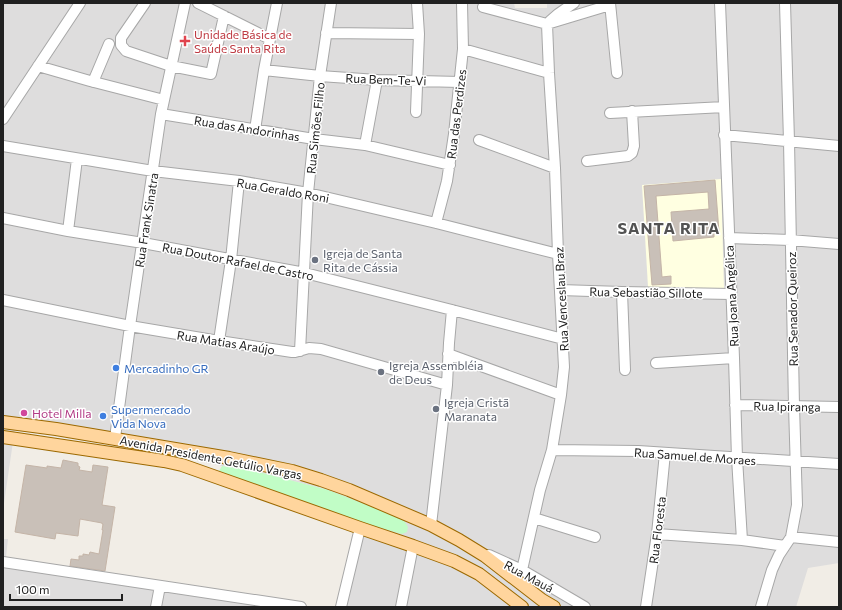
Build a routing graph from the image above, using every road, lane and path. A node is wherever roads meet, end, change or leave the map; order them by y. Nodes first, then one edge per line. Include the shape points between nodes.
1 (80, 3) edge
2 (145, 3) edge
3 (185, 3) edge
4 (198, 3) edge
5 (277, 3) edge
6 (331, 3) edge
7 (417, 3) edge
8 (462, 3) edge
9 (574, 3) edge
10 (720, 3) edge
11 (785, 3) edge
12 (610, 4) edge
13 (483, 7) dead end
14 (224, 16) junction
15 (547, 24) junction
16 (326, 33) junction
17 (419, 34) junction
18 (270, 39) junction
19 (109, 44) dead end
20 (463, 48) junction
21 (38, 66) junction
22 (171, 66) junction
23 (264, 70) junction
24 (549, 73) junction
25 (616, 73) dead end
26 (320, 76) junction
27 (377, 80) junction
28 (418, 81) junction
29 (93, 82) junction
30 (460, 82) junction
31 (164, 100) junction
32 (724, 107) junction
33 (6, 108) edge
34 (632, 111) junction
35 (416, 112) dead end
36 (610, 113) dead end
37 (161, 114) junction
38 (3, 119) edge
39 (255, 130) junction
40 (724, 135) junction
41 (314, 139) junction
42 (479, 140) dead end
43 (789, 141) junction
44 (365, 145) junction
45 (3, 146) edge
46 (839, 146) edge
47 (77, 159) junction
48 (587, 161) dead end
49 (450, 165) junction
50 (555, 168) junction
51 (153, 171) junction
52 (239, 181) junction
53 (308, 193) junction
54 (3, 218) edge
55 (436, 223) junction
56 (68, 231) junction
57 (729, 238) junction
58 (790, 240) junction
59 (143, 243) junction
60 (839, 244) edge
61 (558, 254) junction
62 (231, 260) junction
63 (304, 273) junction
64 (560, 290) junction
65 (622, 292) junction
66 (731, 294) junction
67 (3, 300) edge
68 (452, 310) junction
69 (130, 326) junction
70 (563, 339) junction
71 (219, 342) junction
72 (300, 350) junction
73 (448, 354) junction
74 (734, 358) junction
75 (656, 363) dead end
76 (625, 370) dead end
77 (447, 385) junction
78 (561, 395) junction
79 (735, 405) junction
80 (794, 406) junction
81 (839, 407) edge
82 (3, 422) edge
83 (56, 428) junction
84 (3, 437) edge
85 (115, 438) junction
86 (36, 442) junction
87 (552, 450) junction
88 (664, 453) junction
89 (737, 458) junction
90 (796, 462) junction
91 (839, 464) edge
92 (534, 518) junction
93 (431, 525) junction
94 (360, 528) junction
95 (657, 534) junction
96 (595, 537) dead end
97 (791, 537) junction
98 (742, 540) junction
99 (839, 542) edge
100 (413, 546) junction
101 (785, 546) junction
102 (472, 547) junction
103 (3, 564) edge
104 (522, 570) junction
105 (160, 586) junction
106 (156, 607) edge
107 (297, 607) edge
108 (341, 607) edge
109 (401, 607) edge
110 (522, 607) edge
111 (554, 607) edge
112 (585, 607) edge
113 (646, 607) edge
114 (761, 607) edge

1 - 21 street
2 - 22 street via 121,38 121,45 126,51
3 - 22 street, Rua Frank Sinatra
4 - 14 street
5 - 18 street
6 - 16 street, Rua Simões Filho
7 - 17 street
8 - 20 street, Rua das Perdizes
9 - 15 street
10 - 32 street, Rua Joana Angélica
11 - 43 street, Rua Senador Queiroz
12 - 15 street
12 - 25 street
13 - 15 street
14 - 18 street
14 - 22 street via 211,74
15 - 24 street, Rua Venceslau Braz
16 - 17 street
16 - 26 street, Rua Simões Filho
17 - 28 street
18 - 23 street
19 - 29 street
20 - 24 street
20 - 30 street, Rua das Perdizes
21 - 29 street
21 - 33 street
22 - 31 street, Rua Frank Sinatra
23 - 26 street, Rua Bem-Te-Vi
23 - 39 street
24 - 50 street, Rua Venceslau Braz
26 - 27 street, Rua Bem-Te-Vi
26 - 41 street, Rua Simões Filho
27 - 28 street, Rua Bem-Te-Vi
27 - 44 street
28 - 30 street, Rua Bem-Te-Vi
28 - 35 street
29 - 31 street
30 - 49 street, Rua das Perdizes
31 - 37 street, Rua Frank Sinatra
32 - 34 street
32 - 40 street, Rua Joana Angélica
33 - 38 street
34 - 36 street
34 - 48 street via 632,153 628,156
37 - 39 street, Rua das Andorinhas
37 - 51 street, Rua Frank Sinatra
39 - 41 street, Rua das Andorinhas
40 - 43 street
40 - 57 street, Rua Joana Angélica
41 - 44 street, Rua das Andorinhas
41 - 53 street, Rua Simões Filho
42 - 50 street
43 - 46 street
43 - 58 street, Rua Senador Queiroz
44 - 49 street, Rua das Andorinhas
45 - 47 street, Rua Geraldo Roni
47 - 51 street, Rua Geraldo Roni
47 - 56 street
49 - 55 street, Rua das Perdizes
50 - 61 street, Rua Venceslau Braz
51 - 52 street, Rua Geraldo Roni
51 - 59 street, Rua Frank Sinatra
52 - 53 street, Rua Geraldo Roni
52 - 62 street
53 - 55 street, Rua Geraldo Roni
53 - 63 street, Rua Simões Filho
54 - 56 street, Rua Doutor Rafael de Castro
55 - 61 street, Rua Geraldo Roni
56 - 59 street, Rua Doutor Rafael de Castro
57 - 58 street
57 - 66 street, Rua Joana Angélica
58 - 60 street
58 - 80 street, Rua Senador Queiroz
59 - 62 street, Rua Doutor Rafael de Castro
59 - 69 street, Rua Frank Sinatra
61 - 64 street, Rua Venceslau Braz
62 - 63 street, Rua Doutor Rafael de Castro
62 - 71 street
63 - 68 street, Rua Doutor Rafael de Castro
63 - 72 street, Rua Simões Filho
64 - 65 street, Rua Sebastião Sillote
64 - 70 street, Rua Venceslau Braz
65 - 66 street, Rua Sebastião Sillote
65 - 76 street
66 - 74 street, Rua Joana Angélica
67 - 69 street, Rua Matias Araújo
68 - 70 street, Rua Doutor Rafael de Castro
68 - 73 street
69 - 71 street, Rua Matias Araújo
69 - 85 street, Rua Frank Sinatra
70 - 78 street, Rua Venceslau Braz
71 - 72 street, Rua Matias Araújo via 292,352
72 - 77 street, Rua Matias Araújo via 321,349
73 - 77 street
73 - 78 street
74 - 75 street
74 - 79 street, Rua Joana Angélica
77 - 93 street
78 - 87 street, Rua Venceslau Braz
79 - 80 street, Rua Ipiranga
79 - 89 street, Rua Joana Angélica
80 - 81 street, Rua Ipiranga
80 - 90 street, Rua Senador Queiroz
82 - 83 main road, Avenida Presidente Getúlio Vargas
83 - 85 main road, Avenida Presidente Getúlio Vargas
83 - 86 main road via 39,433
84 - 86 main road, Avenida Presidente Getúlio Vargas
85 - 93 main road, Avenida Presidente Getúlio Vargas via 292,471 349,490
86 - 94 main road, Avenida Presidente Getúlio Vargas via 182,465
87 - 88 street, Rua Samuel de Moraes
87 - 92 street, Rua Venceslau Braz
88 - 89 street, Rua Samuel de Moraes
88 - 95 street, Rua Floresta
89 - 90 street, Rua Samuel de Moraes
89 - 98 street, Rua Joana Angélica
90 - 91 street, Rua Samuel de Moraes
90 - 97 street, Rua Senador Queiroz via 798,505
92 - 96 street
92 - 104 street, Rua Venceslau Braz
93 - 102 main road, Avenida Presidente Getúlio Vargas
94 - 100 main road, Avenida Presidente Getúlio Vargas
94 - 108 street
95 - 98 street
95 - 113 street, Rua Floresta
97 - 99 street
97 - 101 street, Rua Senador Queiroz
98 - 101 street
100 - 109 street
100 - 110 main road, Avenida Presidente Getúlio Vargas via 454,561 479,574
101 - 114 street, Rua Senador Queiroz via 772,570
102 - 104 street, Rua Mauá
102 - 111 main road, Avenida Presidente Getúlio Vargas
103 - 105 street
104 - 112 street, Rua Mauá
105 - 106 street
105 - 107 street

